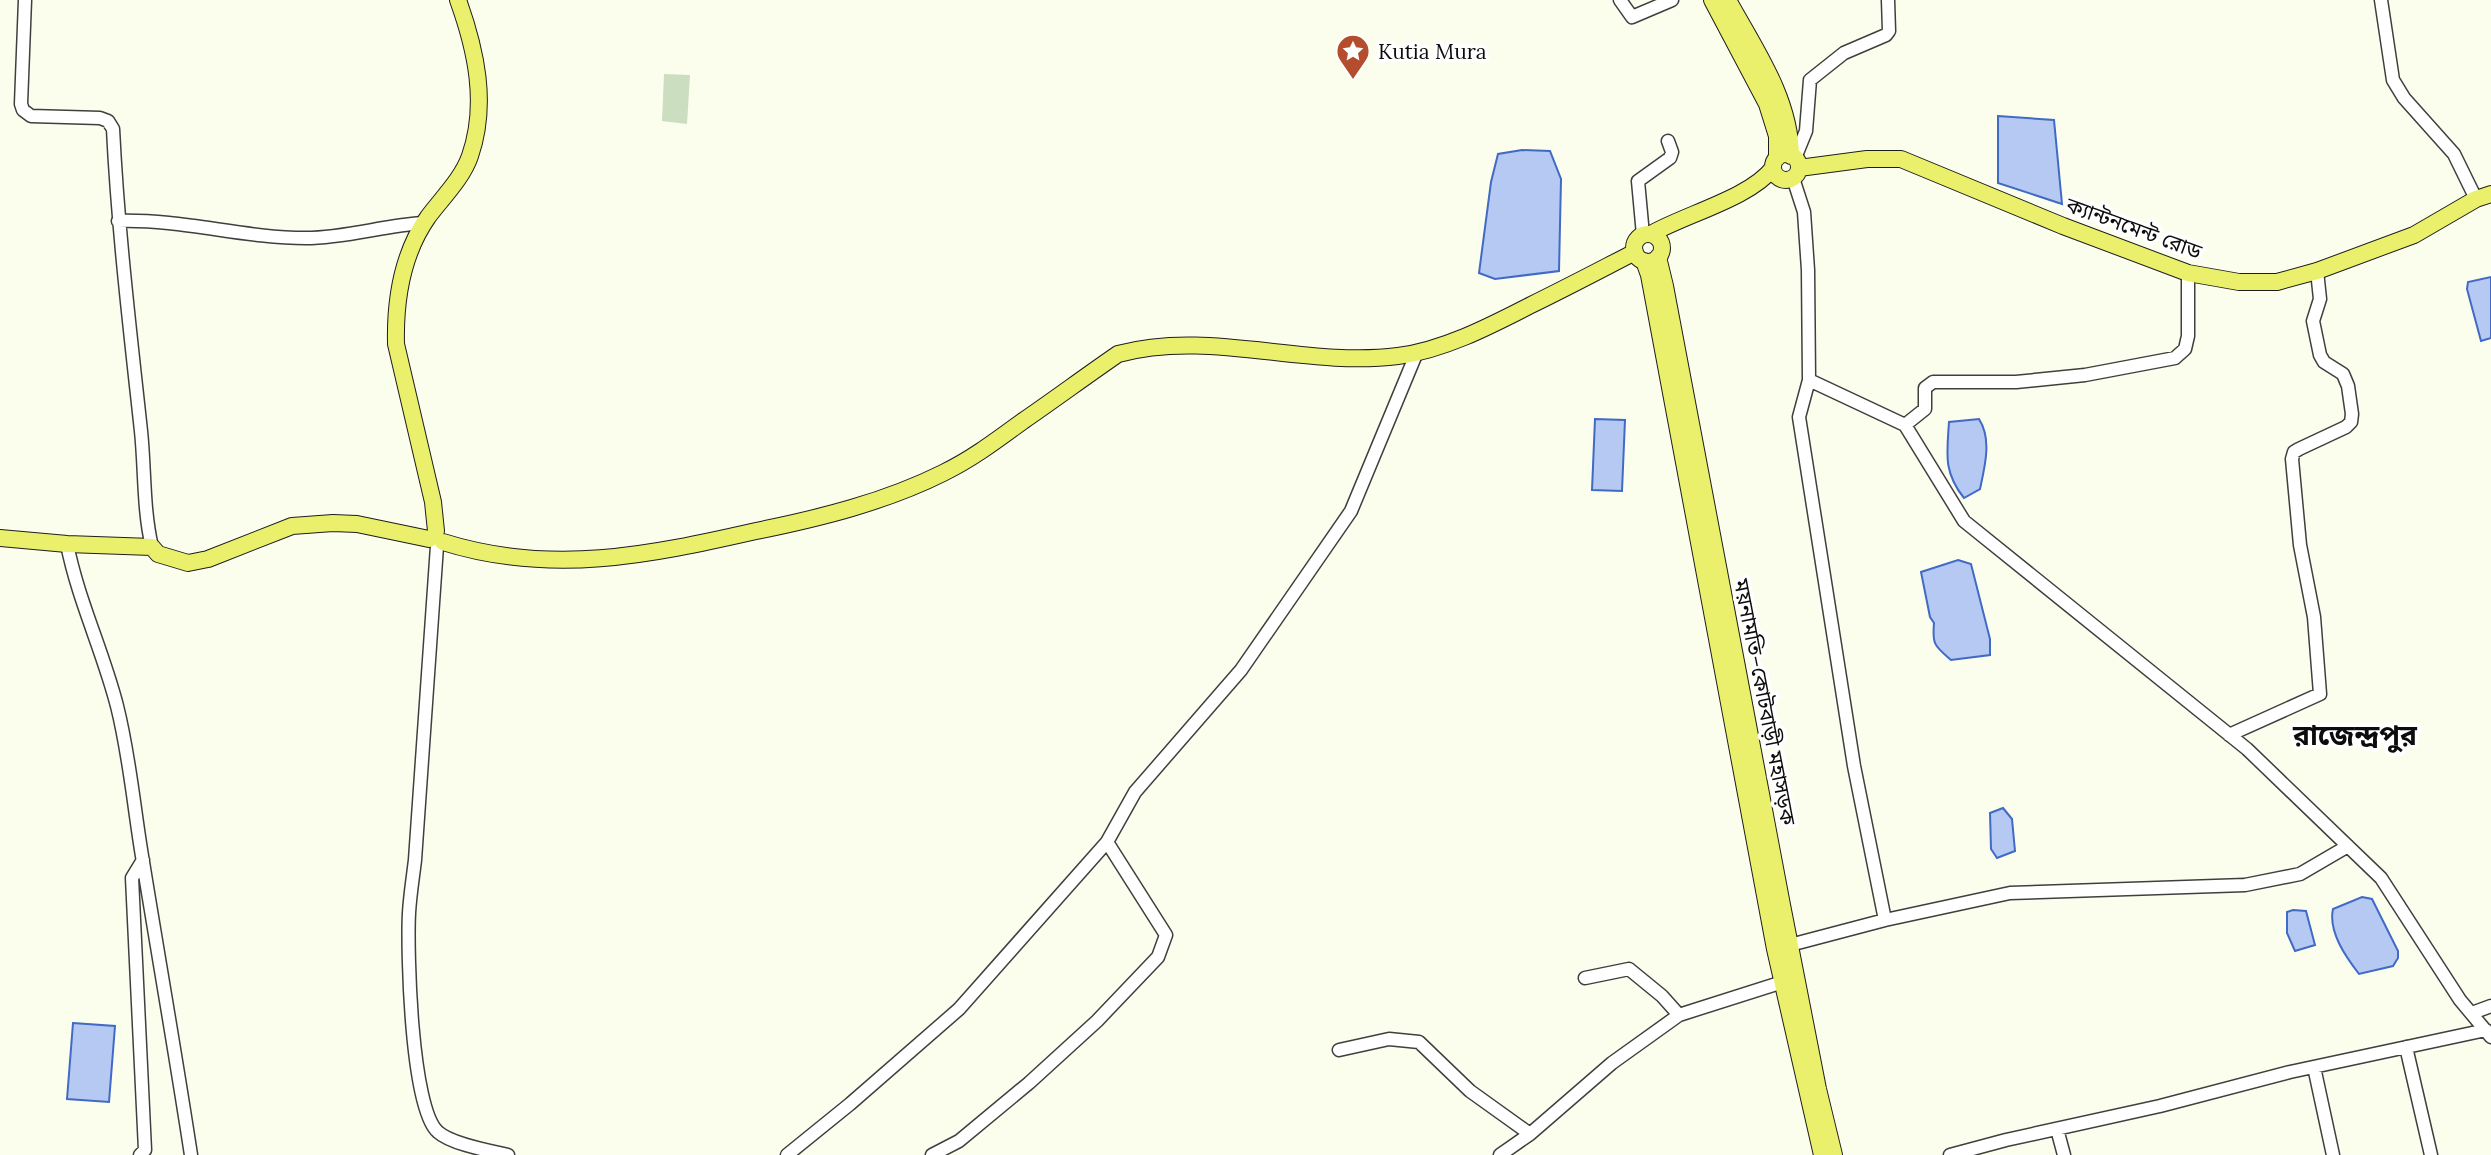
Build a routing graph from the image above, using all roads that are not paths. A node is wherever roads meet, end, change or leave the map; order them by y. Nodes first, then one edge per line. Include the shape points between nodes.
1 (25, 0) edge
2 (458, 0) edge
3 (1620, 0) edge
4 (1672, 0) edge
5 (1712, 0) edge
6 (1728, 0) edge
7 (1888, 0) edge
8 (2381, 0) edge
9 (1668, 141) dead end
10 (1786, 166) junction
11 (2483, 196) edge
12 (118, 221) junction
13 (424, 222) junction
14 (1649, 247) junction
15 (2317, 271) junction
16 (2188, 273) junction
17 (1417, 352) junction
18 (1809, 380) junction
19 (1905, 425) junction
20 (0, 538) edge
21 (436, 540) junction
22 (67, 544) junction
23 (152, 547) junction
24 (1736, 701) junction
25 (2229, 735) junction
26 (1107, 842) junction
27 (2348, 846) junction
28 (143, 860) junction
29 (1885, 920) junction
30 (1790, 946) junction
31 (1585, 978) dead end
32 (1789, 980) junction
33 (2491, 1006) edge
34 (2472, 1013) junction
35 (1679, 1015) junction
36 (2489, 1034) edge
37 (2406, 1047) junction
38 (1339, 1050) dead end
39 (2314, 1067) junction
40 (2057, 1129) junction
41 (1530, 1134) junction
42 (140, 1155) edge
43 (191, 1155) edge
44 (508, 1155) edge
45 (787, 1155) edge
46 (932, 1155) edge
47 (1500, 1155) edge
48 (1822, 1155) edge
49 (1834, 1155) edge
50 (1950, 1155) edge
51 (2064, 1155) edge
52 (2333, 1155) edge
53 (2431, 1155) edge

1 - 12 street via 23,110 31,116 108,121 113,128
2 - 13 main road via 475,53 477,132 469,159
3 - 4 street via 1632,17
5 - 10 main road via 1767,104
6 - 10 main road via 1781,100 1788,122
7 - 10 street via 1886,35 1844,53 1810,80 1806,131
8 - 11 street via 2393,80
9 - 14 street via 1670,158 1640,177 1636,185
10 - 14 main road
10 - 16 main road, ক্যান্টনমেন্ট রোড via 1901,159
10 - 18 street via 1804,212
11 - 15 main road, ক্যান্টনমেন্ট রোড via 2414,235
12 - 13 street via 162,220 307,238
12 - 23 street
13 - 21 main road via 410,250 396,321 397,344 433,502
14 - 17 main road via 1466,336
14 - 24 main road, ময়নামতি–কোটবাড়ী মহাসড়ক via 1649,275 1692,513
15 - 16 main road, ক্যান্টনমেন্ট রোড via 2277,282 2239,282
15 - 25 street via 2320,299 2313,321 2320,355 2343,374 2352,414 2346,426 2299,449 2292,458 2320,694
16 - 19 street via 2188,336 2185,349 2175,358 2085,376 1933,382 1925,388 1925,409
17 - 21 main road via 1375,358 1177,344 1137,349 1118,354 986,448 943,473 828,516 603,560 510,556
17 - 26 street via 1351,510 1241,670 1135,792
18 - 19 street
18 - 29 street via 1799,417 1854,766
19 - 25 street via 1964,521
20 - 22 main road
21 - 23 main road via 333,523 292,526 188,563 158,554
21 - 44 street via 409,911 408,962 421,1094 438,1133
22 - 23 main road
22 - 28 street via 117,705
24 - 30 main road, ময়নামতি–কোটবাড়ী মহাসড়ক
24 - 32 main road, ময়নামতি–কোটবাড়ী মহাসড়ক
25 - 27 street
26 - 45 street via 959,1009
26 - 46 street via 1166,935 1158,957 1097,1021 1028,1083 959,1141
27 - 29 street via 2300,874 2245,885 2010,892
27 - 34 street via 2381,878
28 - 42 street via 132,878 145,1150
28 - 43 street
29 - 30 street
30 - 32 main road, ময়নামতি–কোটবাড়ী মহাসড়ক
31 - 35 street via 1629,969
32 - 35 street
32 - 48 main road, ময়নামতি–কোটবাড়ী মহাসড়ক
32 - 49 main road, ময়নামতি–কোটবাড়ী মহাসড়ক
33 - 34 street
34 - 36 street
35 - 41 street via 1612,1063
36 - 37 street
37 - 39 street
37 - 53 street
38 - 41 street via 1389,1039 1419,1042 1470,1090
39 - 40 street
39 - 52 street
40 - 50 street
40 - 51 street
41 - 47 street

